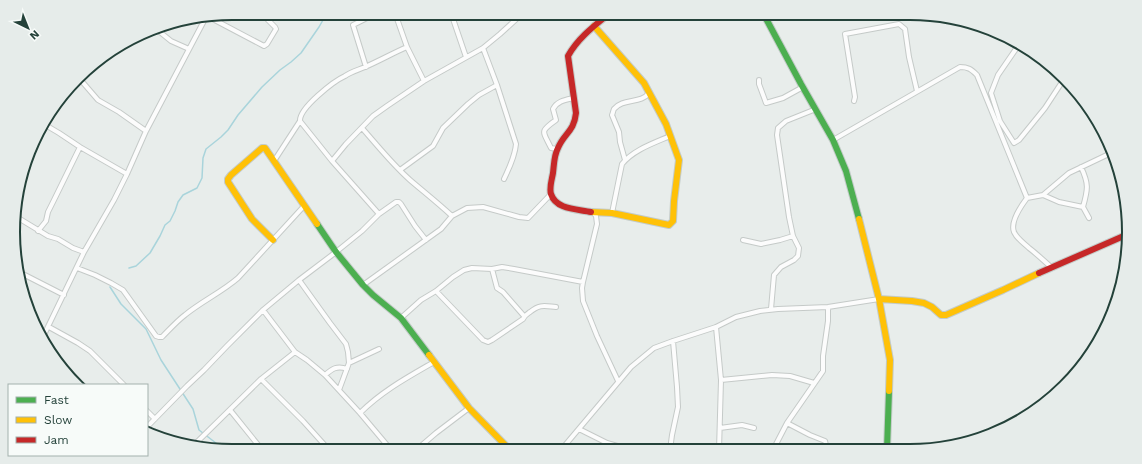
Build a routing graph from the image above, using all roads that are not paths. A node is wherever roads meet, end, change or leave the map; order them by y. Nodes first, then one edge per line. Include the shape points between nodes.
1 (215, 20) edge
2 (268, 20) edge
3 (363, 20) edge
4 (398, 20) edge
5 (453, 20) edge
6 (515, 20) edge
7 (601, 20) edge
8 (767, 20) edge
9 (203, 22) edge
10 (594, 26) junction
11 (160, 32) edge
12 (408, 47) junction
13 (189, 48) junction
14 (483, 48) junction
15 (1016, 48) edge
16 (466, 57) junction
17 (366, 67) junction
18 (759, 80) dead end
19 (424, 81) junction
20 (82, 82) edge
21 (1061, 83) edge
22 (497, 85) junction
23 (803, 87) junction
24 (917, 91) junction
25 (649, 93) junction
26 (574, 98) junction
27 (854, 101) dead end
28 (816, 109) junction
29 (300, 121) junction
30 (48, 127) edge
31 (362, 128) junction
32 (146, 131) junction
33 (670, 136) junction
34 (833, 140) junction
35 (80, 147) junction
36 (557, 149) junction
37 (1107, 155) edge
38 (625, 160) junction
39 (274, 161) junction
40 (332, 161) junction
41 (1081, 167) junction
42 (400, 170) junction
43 (127, 174) junction
44 (504, 180) dead end
45 (552, 194) junction
46 (1043, 195) junction
47 (1027, 198) junction
48 (304, 206) junction
49 (1083, 207) junction
50 (593, 212) junction
51 (612, 213) junction
52 (379, 214) junction
53 (452, 216) junction
54 (1090, 218) dead end
55 (20, 219) edge
56 (38, 231) junction
57 (793, 236) junction
58 (1122, 237) edge
59 (273, 240) junction
60 (426, 240) junction
61 (743, 240) dead end
62 (84, 252) junction
63 (336, 252) junction
64 (1050, 267) junction
65 (77, 268) junction
66 (492, 269) junction
67 (24, 275) edge
68 (299, 280) junction
69 (583, 282) junction
70 (363, 285) junction
71 (436, 291) junction
72 (64, 295) junction
73 (880, 299) junction
74 (556, 307) dead end
75 (828, 307) junction
76 (772, 309) junction
77 (263, 310) junction
78 (524, 316) junction
79 (401, 318) junction
80 (49, 327) junction
81 (716, 328) junction
82 (46, 333) edge
83 (673, 341) junction
84 (379, 349) dead end
85 (295, 352) junction
86 (434, 362) junction
87 (349, 363) junction
88 (347, 369) junction
89 (325, 375) junction
90 (261, 379) junction
91 (721, 380) junction
92 (618, 381) junction
93 (814, 383) junction
94 (123, 384) edge
95 (339, 390) junction
96 (469, 408) junction
97 (230, 410) junction
98 (148, 412) edge
99 (360, 413) junction
100 (155, 419) junction
101 (787, 423) junction
102 (148, 426) edge
103 (720, 428) junction
104 (754, 428) dead end
105 (579, 429) junction
106 (198, 441) edge
107 (257, 444) edge
108 (324, 444) edge
109 (386, 444) edge
110 (422, 444) edge
111 (504, 444) edge
112 (565, 444) edge
113 (610, 444) edge
114 (671, 444) edge
115 (719, 444) edge
116 (776, 444) edge
117 (826, 444) edge
118 (887, 444) edge

1 - 2 street via 264,46 276,29
3 - 17 street via 353,25
4 - 12 street
5 - 16 street
6 - 14 street
7 - 10 street
8 - 23 street
9 - 13 street
10 - 25 street via 644,83
10 - 26 street via 568,56
11 - 13 street via 171,41
12 - 17 street
12 - 19 street
13 - 32 street
14 - 16 street
14 - 22 street
15 - 21 street via 998,76 991,93 1000,121 1014,143 1045,108
16 - 19 street
17 - 29 street via 344,76 325,89 302,113
18 - 23 street via 766,102 783,98
19 - 31 street via 373,116
20 - 32 street via 98,100
22 - 42 street via 468,104 443,128 433,146
22 - 44 street via 516,144
23 - 28 street
24 - 27 street via 905,30 899,24 845,34
24 - 34 street
24 - 47 street via 960,67 971,69 977,76
25 - 33 street
25 - 38 street via 646,97 614,108 612,115 619,132
26 - 36 street via 575,121
26 - 36 street via 555,104 553,109 556,120 544,130 544,137 551,148
28 - 34 street
28 - 57 street via 786,121 778,128
29 - 39 street
29 - 40 street
30 - 35 street
31 - 40 street
31 - 42 street
32 - 43 street
33 - 38 street via 637,151
33 - 51 street via 679,160 673,221 670,225
34 - 73 street via 848,178
35 - 43 street
35 - 56 street via 46,221
36 - 45 street
37 - 41 street
38 - 51 street
39 - 48 street
39 - 59 street via 266,149 262,148 228,180 252,219
40 - 52 street
41 - 46 street
41 - 49 street via 1088,188
42 - 53 street
43 - 62 street
45 - 50 street via 557,204
45 - 53 street via 528,218 483,207 467,208
46 - 47 street
46 - 49 street via 1059,202
47 - 64 street via 1019,208 1012,225 1014,233
48 - 59 street
48 - 63 street
49 - 54 street
50 - 51 street
50 - 69 street via 597,224
52 - 60 street via 399,202
52 - 63 street
53 - 60 street via 441,229
55 - 56 street
56 - 62 street
57 - 61 street via 761,244
57 - 76 street via 799,248 798,256 774,274
58 - 64 street
59 - 65 street via 229,286 186,314 159,337 123,290
60 - 70 street
62 - 65 street
63 - 68 street
63 - 70 street
64 - 73 street via 1003,290 941,315 925,303
65 - 72 street
66 - 69 street via 514,268
66 - 71 street via 464,270
66 - 78 street via 498,288
67 - 72 street
68 - 77 street
68 - 87 street via 346,344
69 - 92 street via 583,301
70 - 79 street
71 - 78 street via 483,340 488,342
71 - 79 street via 421,300
72 - 80 street
73 - 75 street
73 - 118 street via 890,360
74 - 78 street via 537,306
75 - 76 street
75 - 93 street via 822,370
76 - 81 street via 736,317
77 - 85 street
77 - 100 street
79 - 86 street
80 - 82 street
80 - 94 street via 90,351
81 - 83 street
81 - 91 street
83 - 92 street via 654,348 631,366
83 - 114 street via 678,407
84 - 87 street
85 - 89 street
85 - 90 street
86 - 96 street
86 - 99 street via 386,390
87 - 88 street
88 - 89 street via 336,367
88 - 95 street
89 - 95 street
90 - 97 street
90 - 108 street
91 - 93 street via 772,375 790,376
91 - 103 street
92 - 105 street
93 - 101 street
95 - 99 street
96 - 110 street
96 - 111 street
97 - 106 street
97 - 107 street
98 - 100 street
99 - 109 street
100 - 102 street
101 - 116 street
101 - 117 street
103 - 104 street via 742,425
103 - 115 street
105 - 112 street
105 - 113 street

